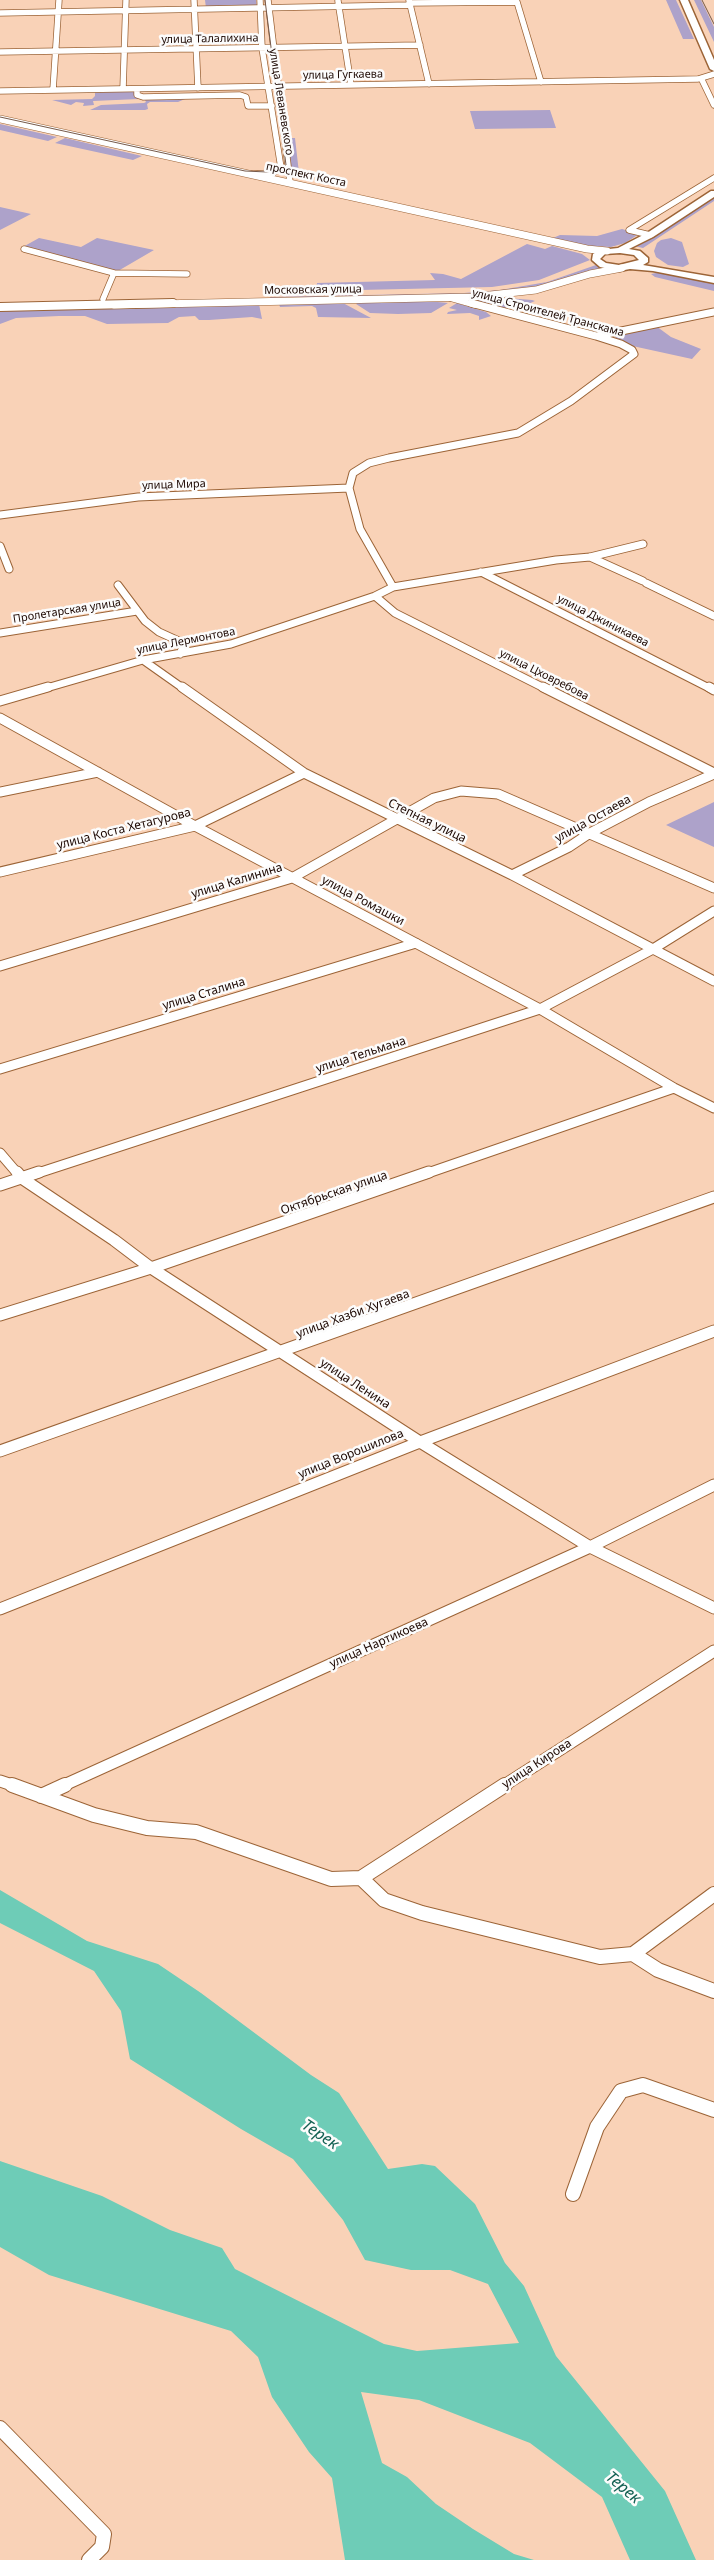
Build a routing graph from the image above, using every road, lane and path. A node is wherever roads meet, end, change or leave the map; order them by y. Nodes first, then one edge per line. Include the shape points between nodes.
1 (59, 0) edge
2 (126, 0) edge
3 (194, 0) edge
4 (260, 0) edge
5 (268, 0) edge
6 (338, 0) edge
7 (684, 0) edge
8 (692, 0) edge
9 (409, 3) edge
10 (339, 6) junction
11 (260, 8) junction
12 (269, 8) junction
13 (194, 9) junction
14 (125, 10) junction
15 (58, 12) junction
16 (0, 13) edge
17 (711, 40) dead end
18 (420, 45) junction
19 (345, 47) junction
20 (262, 48) junction
21 (272, 48) junction
22 (196, 49) junction
23 (123, 50) junction
24 (54, 51) junction
25 (0, 52) edge
26 (714, 68) edge
27 (714, 74) edge
28 (686, 79) junction
29 (702, 80) junction
30 (541, 82) junction
31 (714, 82) edge
32 (429, 84) junction
33 (351, 85) junction
34 (269, 86) junction
35 (278, 86) junction
36 (198, 88) junction
37 (123, 89) junction
38 (137, 89) junction
39 (53, 90) junction
40 (0, 91) edge
41 (714, 105) edge
42 (272, 106) junction
43 (0, 121) edge
44 (243, 173) junction
45 (714, 178) edge
46 (290, 182) junction
47 (714, 193) edge
48 (714, 204) edge
49 (650, 235) junction
50 (24, 249) dead end
51 (620, 250) junction
52 (607, 251) junction
53 (643, 258) junction
54 (596, 259) junction
55 (633, 267) junction
56 (622, 268) junction
57 (114, 273) junction
58 (187, 274) dead end
59 (714, 275) edge
60 (714, 280) edge
61 (450, 298) junction
62 (104, 299) junction
63 (0, 301) edge
64 (0, 307) edge
65 (714, 312) edge
66 (596, 336) junction
67 (349, 488) junction
68 (0, 515) edge
69 (642, 544) dead end
70 (0, 546) edge
71 (590, 556) junction
72 (9, 569) dead end
73 (481, 572) junction
74 (118, 585) dead end
75 (393, 587) junction
76 (379, 593) junction
77 (138, 611) junction
78 (714, 616) edge
79 (0, 633) edge
80 (180, 654) junction
81 (143, 660) junction
82 (714, 690) edge
83 (0, 701) edge
84 (0, 718) edge
85 (98, 772) junction
86 (304, 773) junction
87 (714, 774) edge
88 (0, 792) edge
89 (398, 819) junction
90 (195, 826) junction
91 (590, 833) junction
92 (0, 872) edge
93 (512, 875) junction
94 (292, 878) junction
95 (714, 888) edge
96 (714, 911) edge
97 (416, 943) junction
98 (653, 949) junction
99 (0, 966) edge
100 (714, 981) edge
101 (540, 1010) junction
102 (0, 1070) edge
103 (674, 1088) junction
104 (714, 1108) edge
105 (0, 1153) edge
106 (23, 1179) junction
107 (0, 1185) edge
108 (714, 1198) edge
109 (151, 1268) junction
110 (0, 1314) edge
111 (714, 1331) edge
112 (284, 1352) junction
113 (420, 1442) junction
114 (0, 1451) edge
115 (714, 1485) edge
116 (590, 1547) junction
117 (714, 1608) edge
118 (0, 1609) edge
119 (714, 1651) edge
120 (0, 1781) edge
121 (42, 1796) junction
122 (361, 1878) junction
123 (714, 1894) edge
124 (633, 1954) junction
125 (714, 1991) edge
126 (714, 2110) edge
127 (573, 2194) dead end
128 (0, 2428) edge
129 (89, 2560) edge

1 - 15 street
2 - 14 street
3 - 13 street
4 - 11 street, улица Леваневского
5 - 12 street, улица Леваневского
6 - 10 street
7 - 26 highway
8 - 17 highway
9 - 10 street
9 - 18 street
9 - 30 street via 517,2
10 - 12 street
10 - 19 street
11 - 12 street
11 - 13 street
11 - 20 street, улица Леваневского
12 - 21 street, улица Леваневского
13 - 14 street
13 - 22 street
14 - 15 street
14 - 23 street
15 - 16 street
15 - 24 street
18 - 19 street, улица Талалихина
18 - 32 street
19 - 21 street, улица Талалихина
19 - 33 street
20 - 21 street, улица Талалихина
20 - 22 street, улица Талалихина
20 - 34 street, улица Леваневского
21 - 35 street, улица Леваневского
22 - 23 street, улица Талалихина
22 - 36 street
23 - 24 street, улица Талалихина
23 - 37 street
24 - 25 street, улица Талалихина
24 - 39 street
27 - 28 street, улица Гугкаева
28 - 29 street, улица Гугкаева
28 - 30 street, улица Гугкаева
29 - 31 street, улица Гугкаева
29 - 41 street
30 - 32 street, улица Гугкаева
32 - 33 street, улица Гугкаева
33 - 35 street, улица Гугкаева
34 - 35 street, улица Гугкаева
34 - 36 street, улица Гугкаева
34 - 42 street, улица Леваневского
35 - 46 street, улица Леваневского
36 - 38 street, улица Гугкаева
37 - 38 street, улица Гугкаева
37 - 39 street, улица Гугкаева
38 - 42 street via 137,94 143,97 240,95 246,97 248,106
39 - 40 street, улица Гугкаева
42 - 44 street, улица Леваневского via 280,169 273,173
43 - 44 main road, проспект Коста
43 - 54 main road, проспект Коста via 565,248
44 - 46 main road, проспект Коста
45 - 49 street via 629,230
46 - 52 main road, проспект Коста
47 - 49 highway
48 - 53 highway via 663,236 645,250
49 - 51 highway
50 - 57 street
51 - 52 highway
51 - 53 highway
52 - 54 highway
53 - 55 highway
53 - 59 highway
54 - 56 highway via 608,266
54 - 62 main road, Московская улица via 552,279 485,290
55 - 56 highway
55 - 60 highway
56 - 61 main road, Московская улица via 516,293
57 - 58 street
57 - 62 street
61 - 64 main road, Московская улица
61 - 66 street, улица Строителей Транскама
62 - 63 main road, Московская улица
65 - 66 street
66 - 67 street, улица Строителей Транскама via 632,350 632,357 526,429 509,436 389,458 357,470 350,478
67 - 68 street, улица Мира via 138,496
67 - 75 street via 360,529
69 - 71 street, улица Лермонтова
70 - 72 street
71 - 73 street, улица Лермонтова
71 - 78 street
73 - 75 street, улица Лермонтова
73 - 82 street, улица Джиникаева
74 - 77 street
75 - 76 street, улица Лермонтова
76 - 80 street, улица Лермонтова via 232,644
76 - 87 street, улица Цховребова via 395,613
77 - 79 street, Пролетарская улица
77 - 80 street via 159,632 181,642
80 - 81 street, улица Лермонтова
81 - 83 street, улица Лермонтова
81 - 86 street, Степная улица
84 - 85 street, улица Ромашки
85 - 88 street
85 - 90 street, улица Ромашки
86 - 89 street, Степная улица
86 - 90 street, улица Коста Хетагурова
87 - 91 street, улица Остаева via 649,802
89 - 91 street, улица Калинина via 443,794 461,791 498,794
89 - 93 street, Степная улица
89 - 94 street, улица Калинина
90 - 92 street, улица Коста Хетагурова
90 - 94 street, улица Ромашки
91 - 93 street, улица Остаева
91 - 95 street, улица Калинина
93 - 98 street, Степная улица
94 - 97 street, улица Ромашки
94 - 99 street, улица Калинина
96 - 98 street, улица Тельмана
97 - 101 street, улица Ромашки
97 - 102 street, улица Сталина
98 - 100 street, Степная улица
98 - 101 street, улица Тельмана
101 - 103 street, улица Ромашки
101 - 106 street, улица Тельмана
103 - 104 street, улица Ромашки
103 - 109 street, Октябрьская улица
105 - 106 street, улица Ленина
106 - 107 street, улица Тельмана
106 - 109 street, улица Ленина
108 - 112 street, улица Хазби Хугаева
109 - 110 street, Октябрьская улица
109 - 112 street, улица Ленина
111 - 113 street, улица Ворошилова
112 - 113 street, улица Ленина
112 - 114 street, улица Хазби Хугаева
113 - 116 street, улица Ленина
113 - 118 street, улица Ворошилова
115 - 116 street, улица Нартикоева
116 - 117 street, улица Ленина
116 - 121 street, улица Нартикоева
119 - 122 street, улица Кирова
120 - 121 street
121 - 122 street via 94,1815 147,1828 196,1832 331,1879
122 - 124 street via 384,1900 422,1914 600,1956
123 - 124 street
124 - 125 street via 658,1970
126 - 127 street via 643,2085 621,2092 597,2127
128 - 129 street via 104,2534 102,2546

